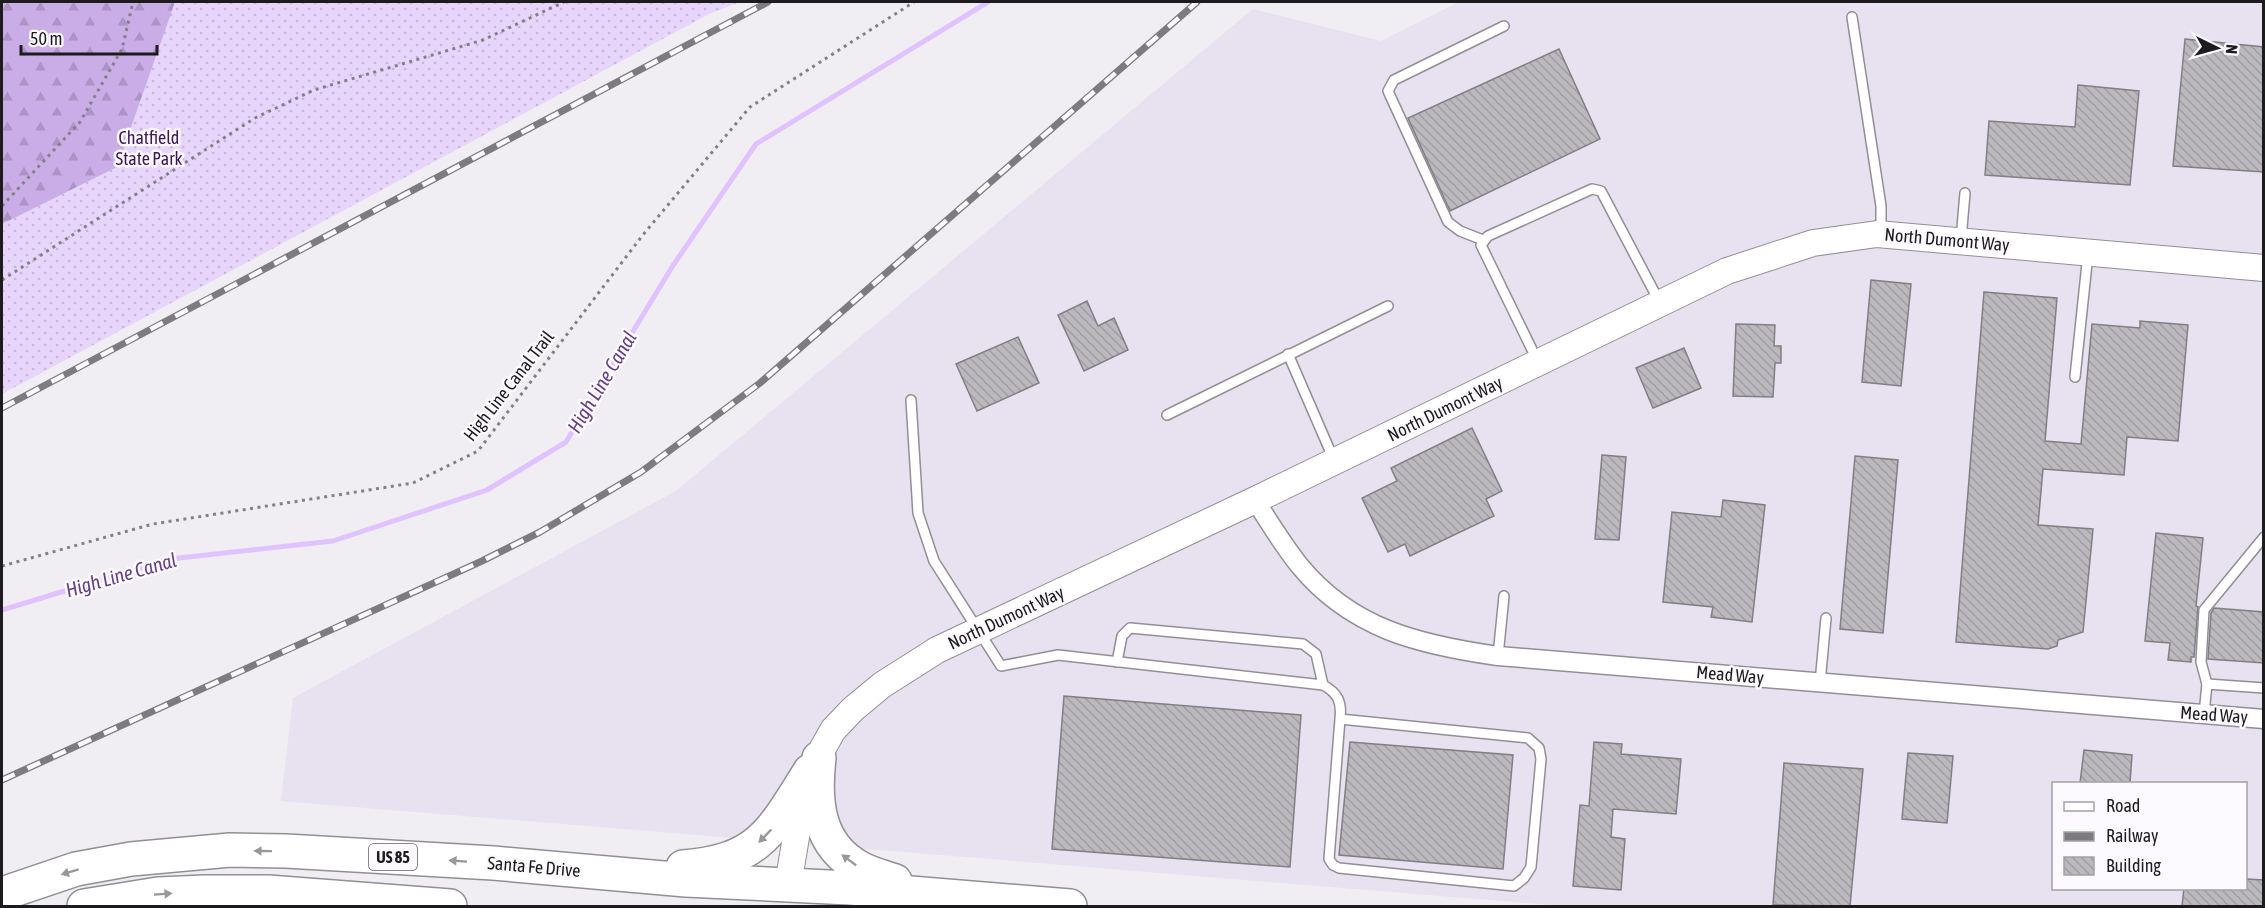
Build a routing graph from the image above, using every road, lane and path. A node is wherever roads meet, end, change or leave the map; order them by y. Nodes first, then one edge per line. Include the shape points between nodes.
1 (133, 2) edge
2 (564, 2) edge
3 (914, 2) edge
4 (1852, 16) dead end
5 (1504, 26) dead end
6 (1965, 193) dead end
7 (2, 206) edge
8 (1881, 234) junction
9 (1483, 240) junction
10 (1961, 241) junction
11 (2089, 252) junction
12 (2264, 268) edge
13 (2, 280) edge
14 (1660, 304) junction
15 (1388, 306) dead end
16 (1288, 354) junction
17 (1539, 363) junction
18 (2075, 377) dead end
19 (911, 400) dead end
20 (1167, 415) dead end
21 (1335, 462) junction
22 (1255, 500) junction
23 (2264, 537) edge
24 (2, 566) edge
25 (1504, 596) dead end
26 (1826, 618) dead end
27 (979, 630) junction
28 (1498, 656) junction
29 (1117, 662) junction
30 (1820, 683) junction
31 (2207, 684) junction
32 (1323, 685) junction
33 (2264, 688) edge
34 (2205, 714) junction
35 (2264, 719) edge
36 (1340, 720) junction
37 (815, 761) junction
38 (612, 874) junction
39 (788, 885) junction
40 (2, 894) edge
41 (942, 897) junction
42 (84, 906) edge
43 (450, 906) edge
44 (1070, 906) edge

1 - 7 path via 122,49 80,122
2 - 13 path via 483,40 314,90 255,118
3 - 24 path, High Line Canal Trail via 750,108 642,236 478,451 413,483 153,524
4 - 8 lane via 1881,206
5 - 9 lane via 1394,80 1388,91 1448,222
6 - 10 lane
8 - 10 street, North Dumont Way
8 - 14 street, North Dumont Way via 1802,247 1727,271
9 - 14 lane via 1592,189 1601,191
9 - 17 lane via 1481,245
10 - 11 street, North Dumont Way
11 - 12 street, North Dumont Way
11 - 18 lane
14 - 17 street, North Dumont Way
15 - 16 lane
16 - 20 lane
16 - 21 lane
17 - 21 street, North Dumont Way
19 - 27 lane via 918,513 934,561
21 - 22 street, North Dumont Way
22 - 27 street, North Dumont Way
22 - 28 street, Mead Way via 1299,565 1354,614 1404,638
23 - 31 lane via 2204,610 2200,662
25 - 28 lane
26 - 30 lane
27 - 29 lane via 1001,666 1058,655
27 - 37 street, North Dumont Way via 937,650 882,685 833,730
28 - 30 street, Mead Way
29 - 32 lane
29 - 32 lane via 1122,636 1130,628 1303,644 1316,654
30 - 34 street, Mead Way
31 - 33 lane
31 - 34 lane
32 - 36 lane via 1335,691 1341,706
34 - 35 street, Mead Way
36 - 36 lane via 1329,860 1333,865 1514,886 1524,878 1531,867 1541,759 1539,748 1528,738
37 -> 38 highway via 777,824 757,845 741,854 703,865
37 - 39 street, North Dumont Way via 802,801
41 -> 37 highway via 861,869 832,845 818,812
38 - 39 highway, Santa Fe Drive / US 85
38 -> 40 highway, Santa Fe Drive / US 85 via 493,863 230,850 131,859 76,870
39 - 41 highway, Santa Fe Drive / US 85
41 - 44 highway, Santa Fe Drive / US 85
42 -> 43 highway via 158,894 204,892 268,892

